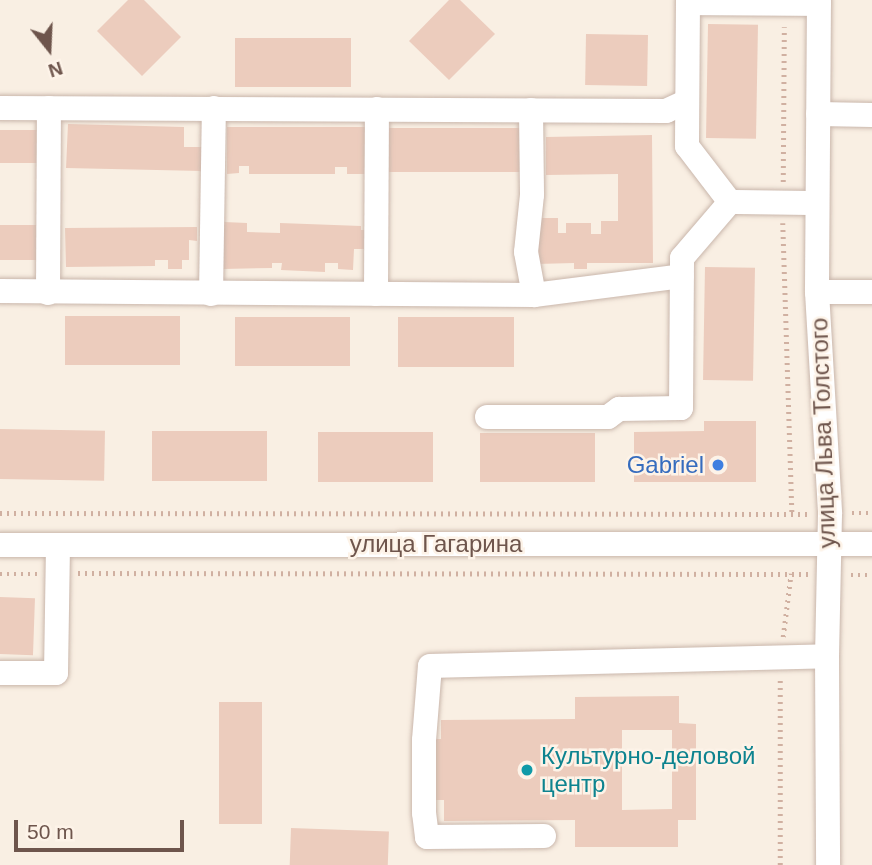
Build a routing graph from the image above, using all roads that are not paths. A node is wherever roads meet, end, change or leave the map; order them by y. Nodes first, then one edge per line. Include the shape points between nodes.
1 (688, 1) edge
2 (819, 2) edge
3 (687, 101) junction
4 (0, 108) edge
5 (49, 108) junction
6 (214, 108) junction
7 (377, 109) junction
8 (531, 110) junction
9 (818, 114) junction
10 (872, 115) edge
11 (730, 202) junction
12 (817, 203) junction
13 (682, 276) junction
14 (0, 291) edge
15 (817, 292) junction
16 (872, 292) edge
17 (48, 293) junction
18 (211, 294) junction
19 (376, 294) junction
20 (534, 295) junction
21 (487, 417) dead end
22 (829, 544) junction
23 (872, 544) edge
24 (0, 545) edge
25 (58, 546) junction
26 (827, 656) junction
27 (0, 673) edge
28 (544, 836) dead end
29 (828, 865) edge

1 - 2 street
1 - 3 street
2 - 9 street, улица Льва Толстого
3 - 8 street via 666,111
3 - 11 street via 687,146
4 - 5 street
5 - 6 street
5 - 17 street
6 - 7 street
6 - 18 street
7 - 8 street
7 - 19 street
8 - 20 street via 532,195 526,252
9 - 10 street
9 - 12 street, улица Льва Толстого
11 - 12 street
11 - 13 street via 682,258
12 - 15 street, улица Льва Толстого
13 - 20 street
13 - 21 street via 681,408 619,408 608,417
14 - 17 street
15 - 16 street
15 - 22 street, улица Льва Толстого
17 - 18 street
18 - 19 street
19 - 20 street
22 - 23 street, улица Гагарина
22 - 25 street, улица Гагарина
22 - 26 street, улица Льва Толстого
24 - 25 street, улица Гагарина
25 - 27 street via 56,673
26 - 28 street via 430,666 424,740 427,837
26 - 29 street, улица Льва Толстого

